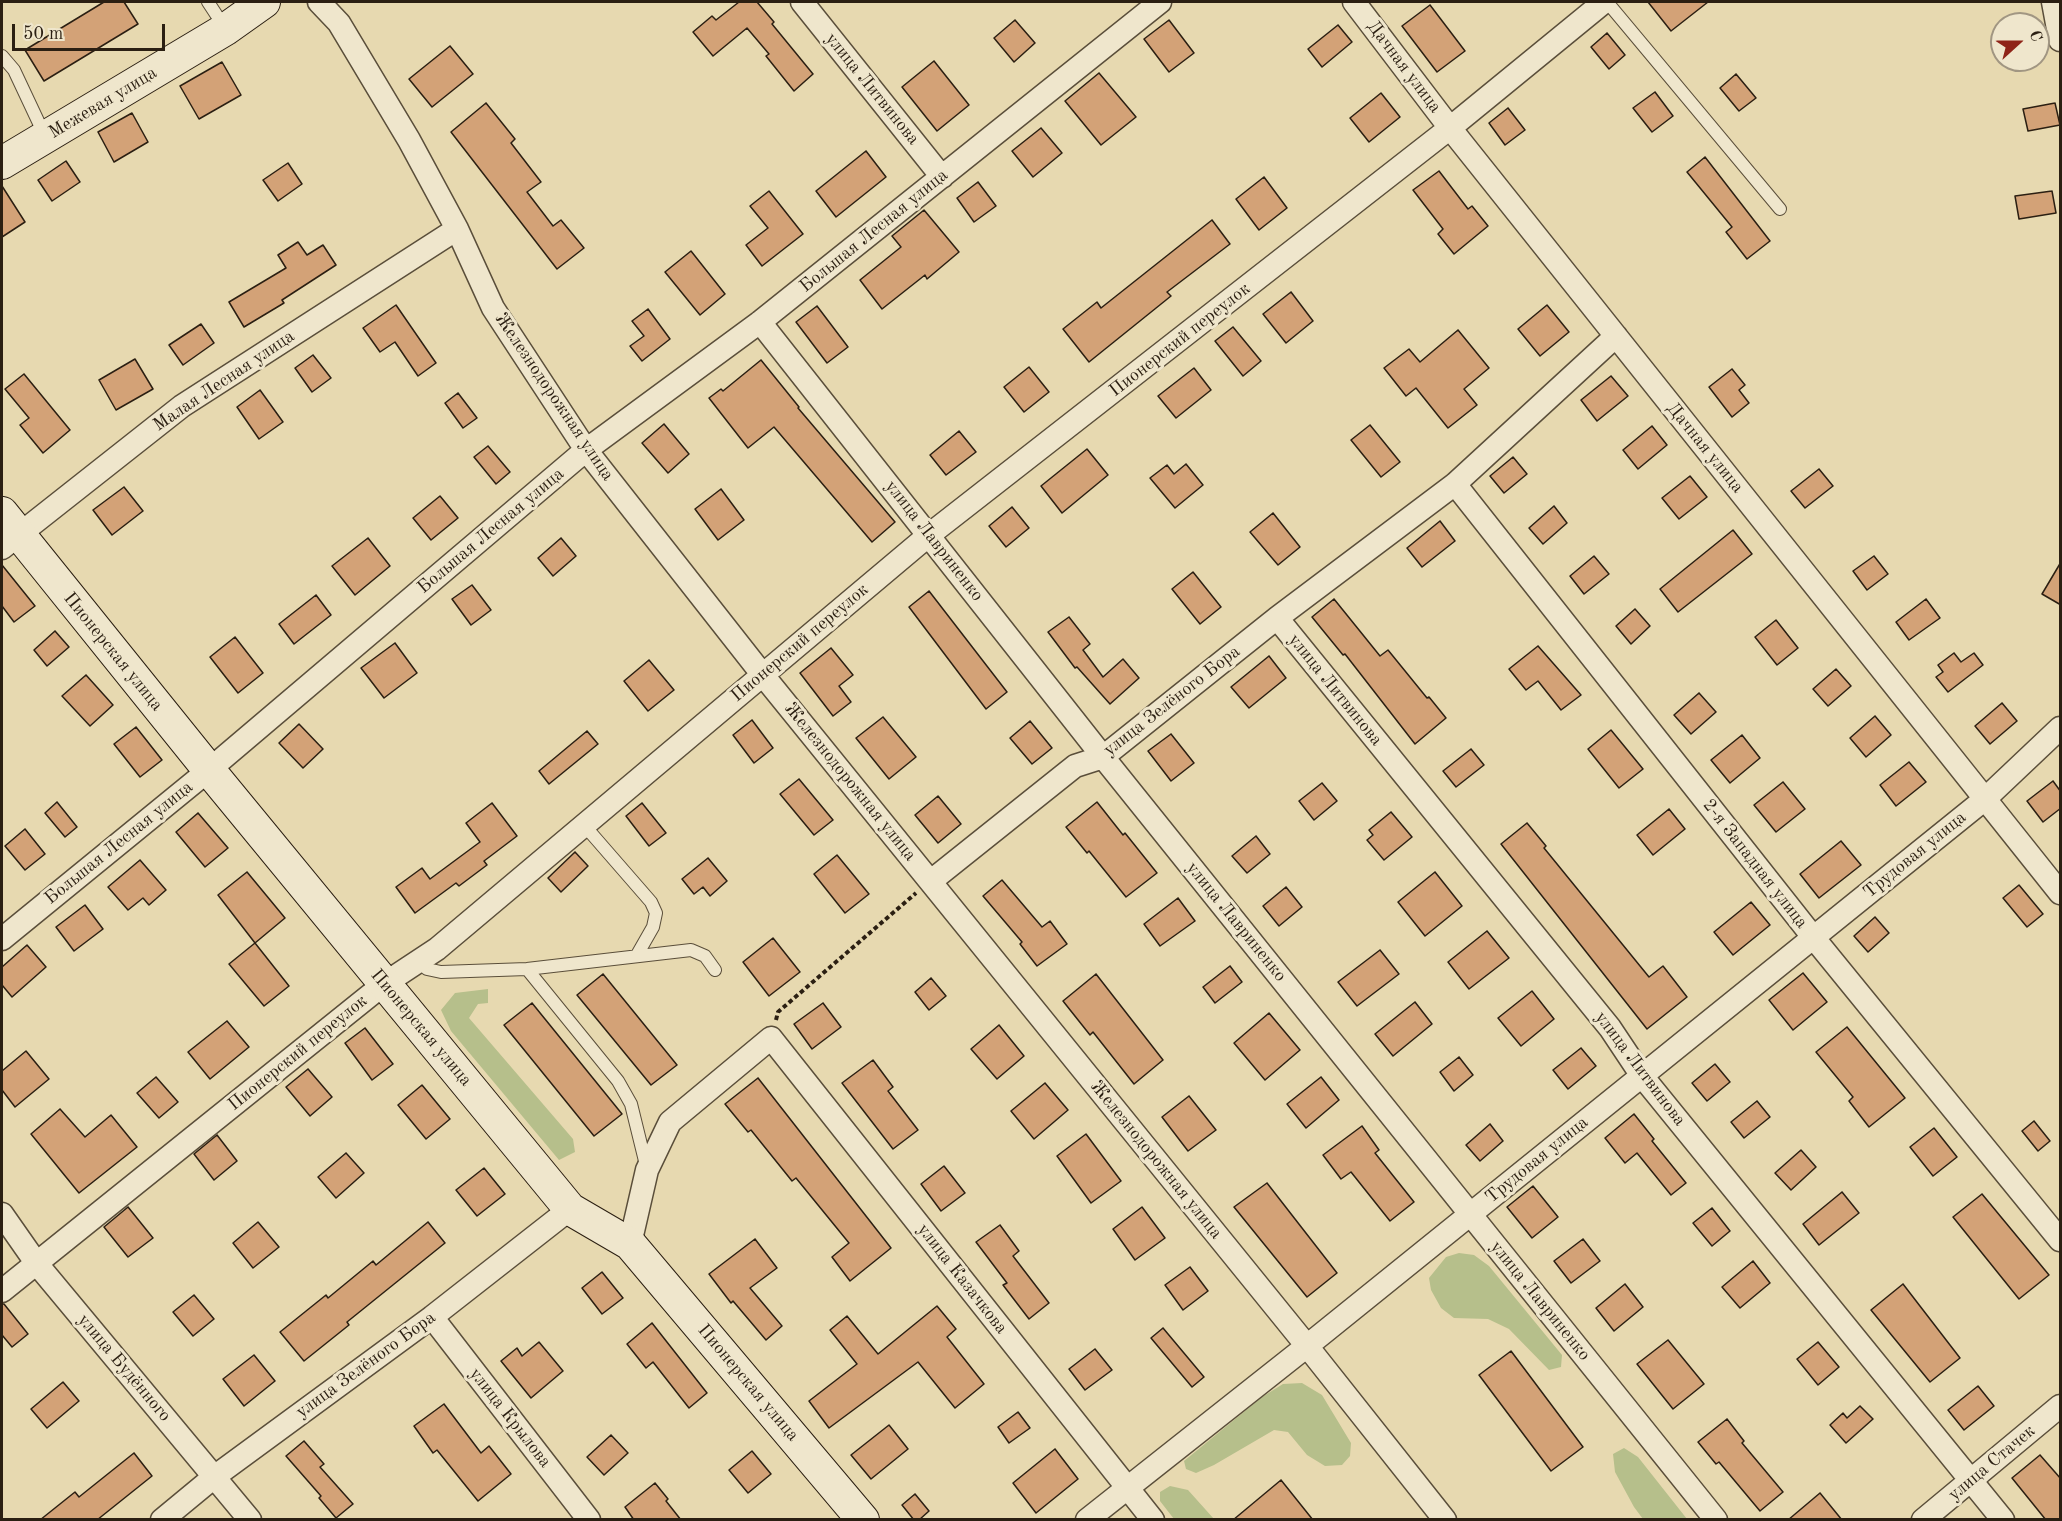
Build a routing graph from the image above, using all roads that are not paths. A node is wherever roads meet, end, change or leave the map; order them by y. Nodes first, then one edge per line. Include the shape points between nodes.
1 (208, 2) edge
2 (264, 2) edge
3 (319, 2) edge
4 (802, 2) edge
5 (1160, 2) edge
6 (1354, 2) edge
7 (1606, 2) edge
8 (2053, 2) edge
9 (226, 29) junction
10 (2061, 40) edge
11 (2, 56) edge
12 (1450, 128) junction
13 (46, 137) junction
14 (2, 163) edge
15 (942, 177) junction
16 (1780, 209) dead end
17 (457, 229) junction
18 (760, 322) junction
19 (1616, 336) junction
20 (586, 450) junction
21 (1455, 484) junction
22 (7, 532) edge
23 (929, 535) junction
24 (1277, 618) junction
25 (762, 674) junction
26 (2061, 728) edge
27 (1103, 757) junction
28 (209, 770) junction
29 (1985, 799) junction
30 (584, 825) junction
31 (931, 881) junction
32 (2061, 892) edge
33 (1813, 938) junction
34 (2, 939) edge
35 (637, 955) junction
36 (418, 961) junction
37 (527, 969) junction
38 (715, 970) dead end
39 (384, 984) junction
40 (1642, 1076) junction
41 (647, 1170) junction
42 (570, 1209) junction
43 (2, 1214) edge
44 (1470, 1214) junction
45 (2061, 1240) edge
46 (630, 1244) junction
47 (37, 1264) junction
48 (2, 1292) edge
49 (432, 1317) junction
50 (1306, 1346) junction
51 (2061, 1406) edge
52 (214, 1477) junction
53 (1972, 1480) junction
54 (1128, 1488) junction
55 (162, 1520) edge
56 (250, 1520) edge
57 (589, 1520) edge
58 (863, 1520) edge
59 (1087, 1520) edge
60 (1153, 1520) edge
61 (1445, 1520) edge
62 (1716, 1520) edge
63 (1923, 1520) edge
64 (2003, 1520) edge

1 - 9 lane
2 - 9 street, Межевая улица
3 - 17 street, Железнодорожная улица via 339,23 410,140
4 - 15 street, улица Литвинова
5 - 15 street, Большая Лесная улица
6 - 12 street, Дачная улица
7 - 12 street, Пионерский переулок
7 - 16 lane
8 - 10 street
9 - 13 street, Межевая улица
11 - 13 lane via 14,70
12 - 19 street, Дачная улица
12 - 23 street, Пионерский переулок
13 - 14 street, Межевая улица
15 - 18 street, Большая Лесная улица
17 - 20 street, Железнодорожная улица via 493,308
17 - 22 street, Малая Лесная улица via 182,406
18 - 20 street, Большая Лесная улица
18 - 23 street, улица Лавриненко
19 - 21 street, улица Зелёного Бора
19 - 29 street, Дачная улица
20 - 25 street, Железнодорожная улица
20 - 28 street, Большая Лесная улица
21 - 24 street, улица Зелёного Бора
21 - 33 street, 2-я Западная улица
22 - 28 street, Пионерская улица
23 - 25 street, Пионерский переулок
23 - 27 street, улица Лавриненко
24 - 27 street, улица Зелёного Бора
24 - 40 street, улица Литвинова via 1610,1028
25 - 30 street, Пионерский переулок
25 - 31 street, Железнодорожная улица
26 - 29 street, Трудовая улица
27 - 31 street, улица Зелёного Бора via 1075,766
27 - 44 street, улица Лавриненко
28 - 34 street, Большая Лесная улица
28 - 39 street, Пионерская улица
29 - 32 street, Дачная улица
29 - 33 street, Трудовая улица
30 - 35 lane via 651,902 656,914
30 - 36 street, Пионерский переулок
31 - 50 street, Железнодорожная улица
33 - 40 street, Трудовая улица
33 - 45 street, 2-я Западная улица
35 - 37 lane
35 - 38 lane via 691,950 705,956
36 - 37 lane via 427,969 441,972
36 - 39 street, Пионерский переулок
37 - 41 lane via 618,1081 631,1104
39 - 42 street, Пионерская улица
39 - 47 street, Пионерский переулок
40 - 44 street, Трудовая улица
40 - 53 street, улица Литвинова
41 - 46 street
41 - 54 street, улица Казачкова via 670,1122 771,1038
42 - 46 street, Пионерская улица
42 - 49 street, улица Зелёного Бора
43 - 47 street, улица Будённого
44 - 50 street, Трудовая улица
44 - 62 street, улица Лавриненко
46 - 58 street, Пионерская улица
47 - 48 street, Пионерский переулок
47 - 52 street, улица Будённого
49 - 52 street, улица Зелёного Бора
49 - 57 street, улица Крылова
50 - 54 street, Трудовая улица
50 - 61 street, Железнодорожная улица
51 - 53 street, улица Стачек
52 - 55 street, улица Зелёного Бора
52 - 56 street, улица Будённого
53 - 63 street, улица Стачек
53 - 64 street, улица Литвинова
54 - 59 street, Трудовая улица
54 - 60 street, улица Казачкова

